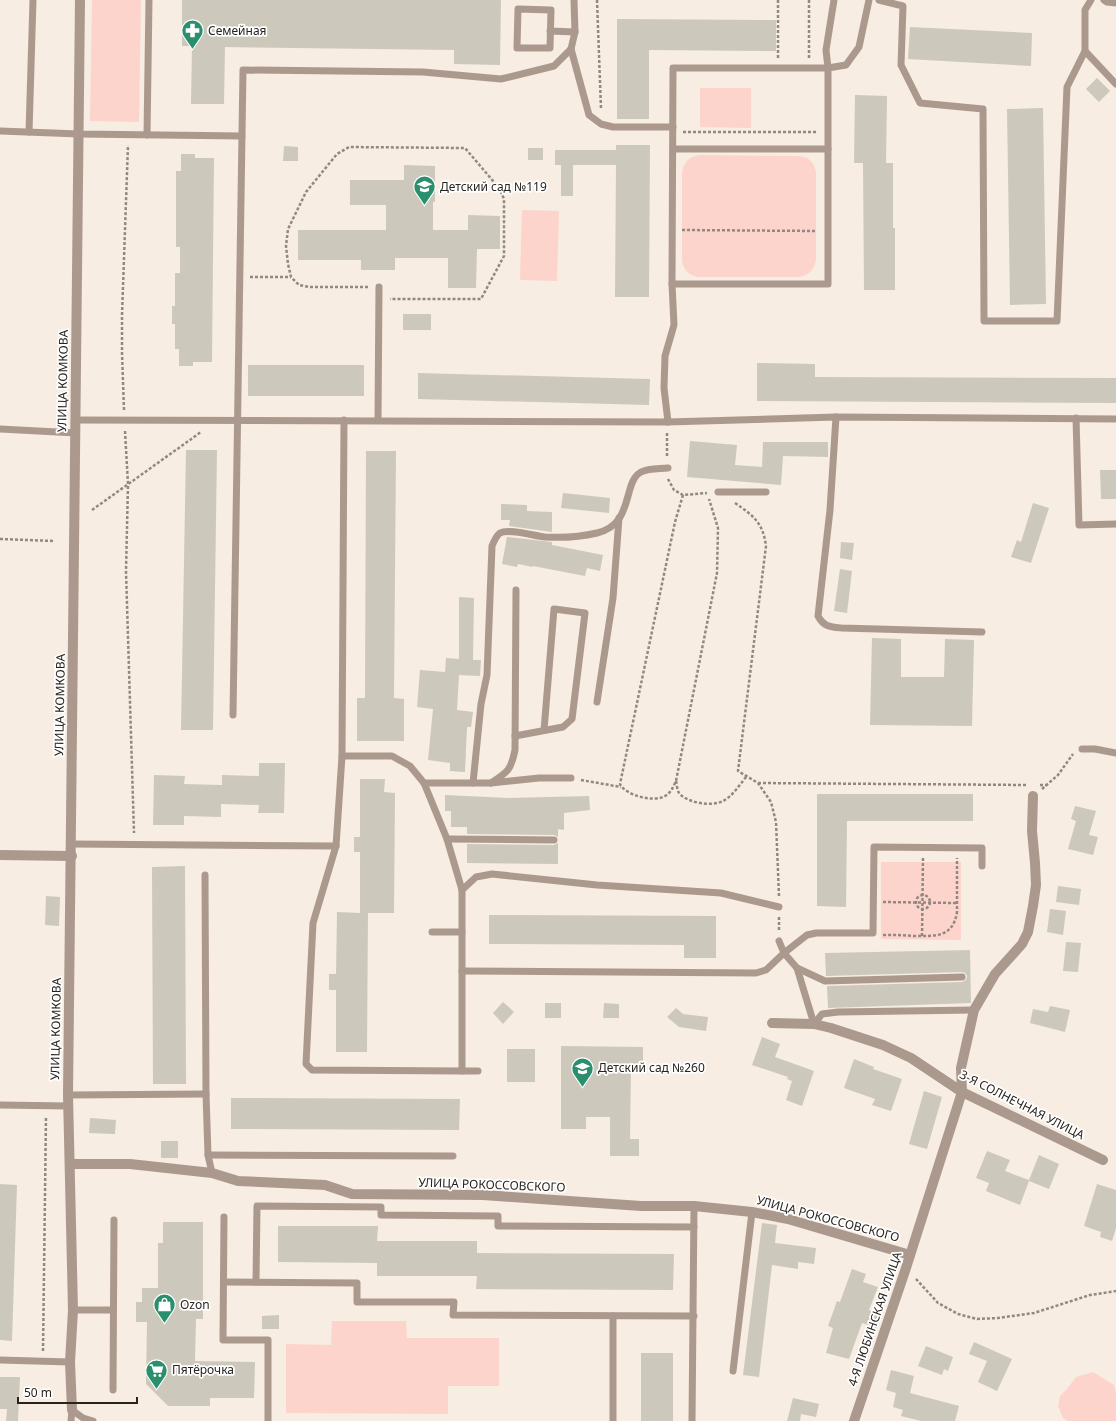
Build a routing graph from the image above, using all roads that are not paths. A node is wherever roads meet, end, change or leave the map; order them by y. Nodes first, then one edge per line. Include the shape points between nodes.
1 (33, 0) edge
2 (80, 0) edge
3 (149, 0) edge
4 (574, 0) edge
5 (834, 0) edge
6 (869, 0) edge
7 (879, 0) edge
8 (1092, 0) edge
9 (1104, 0) edge
10 (1116, 3) edge
11 (550, 31) junction
12 (575, 32) junction
13 (571, 49) junction
14 (1085, 51) junction
15 (828, 68) junction
16 (1116, 84) edge
17 (673, 129) junction
18 (0, 131) edge
19 (30, 132) junction
20 (79, 134) junction
21 (147, 135) junction
22 (242, 136) junction
23 (673, 149) junction
24 (828, 149) junction
25 (672, 284) junction
26 (379, 287) road end
27 (836, 417) junction
28 (1076, 418) junction
29 (1116, 419) edge
30 (76, 420) junction
31 (238, 420) junction
32 (344, 420) junction
33 (378, 420) junction
34 (668, 422) junction
35 (0, 429) edge
36 (76, 433) junction
37 (668, 468) road end
38 (718, 492) road end
39 (766, 492) dead end
40 (619, 518) junction
41 (1116, 524) edge
42 (516, 590) dead end
43 (982, 632) dead end
44 (597, 702) dead end
45 (234, 715) dead end
46 (544, 730) junction
47 (515, 736) junction
48 (1082, 750) road end
49 (1116, 753) edge
50 (342, 756) junction
51 (570, 778) road end
52 (424, 783) junction
53 (473, 783) junction
54 (491, 783) junction
55 (1033, 796) road end
56 (447, 839) junction
57 (554, 840) dead end
58 (72, 844) junction
59 (336, 846) junction
60 (0, 855) edge
61 (72, 856) junction
62 (982, 866) dead end
63 (205, 875) dead end
64 (462, 890) junction
65 (779, 907) road end
66 (432, 932) dead end
67 (462, 932) junction
68 (779, 941) road end
69 (784, 953) junction
70 (797, 968) junction
71 (462, 971) junction
72 (962, 977) dead end
73 (974, 1010) junction
74 (772, 1023) dead end
75 (814, 1024) junction
76 (462, 1071) junction
77 (478, 1071) dead end
78 (962, 1092) junction
79 (206, 1094) junction
80 (68, 1095) junction
81 (0, 1105) edge
82 (68, 1106) junction
83 (208, 1155) junction
84 (453, 1156) dead end
85 (1103, 1160) dead end
86 (70, 1164) junction
87 (212, 1173) junction
88 (694, 1206) junction
89 (752, 1212) junction
90 (224, 1217) dead end
91 (114, 1220) dead end
92 (694, 1227) junction
93 (910, 1255) junction
94 (224, 1282) junction
95 (256, 1282) junction
96 (73, 1310) junction
97 (113, 1310) junction
98 (613, 1316) junction
99 (694, 1316) junction
100 (0, 1360) edge
101 (70, 1362) junction
102 (733, 1371) dead end
103 (113, 1390) dead end
104 (72, 1410) junction
105 (71, 1421) edge
106 (93, 1421) edge
107 (268, 1421) edge
108 (613, 1421) edge
109 (692, 1421) edge
110 (854, 1421) edge

1 - 19 lane
2 - 20 street, УЛИЦА КОМКОВА
3 - 21 lane
4 - 12 lane
5 - 15 lane via 826,50
6 - 15 lane via 859,47 846,65
7 - 14 lane via 903,6 901,65 920,103 983,109 984,321 1057,321 1067,87
8 - 14 lane via 1085,10
9 - 10 lane
11 - 11 lane via 551,10 518,9 518,48 550,48
11 - 12 lane
12 - 13 lane
13 - 17 lane via 589,115 601,124 613,127
13 - 22 lane via 554,66 501,79 423,72 243,70
14 - 16 lane
15 - 17 lane via 673,68
15 - 24 lane
17 - 23 lane
18 - 19 lane
19 - 20 lane
20 - 21 lane
20 - 30 street, УЛИЦА КОМКОВА
21 - 22 lane
22 - 31 lane
23 - 24 lane
23 - 25 lane
24 - 25 lane via 828,284
25 - 34 lane via 674,325 665,356 664,388
26 - 33 lane
27 - 28 lane
27 - 34 lane
27 - 43 lane via 830,510 818,616 822,623 829,627 842,628
28 - 29 lane
28 - 41 lane via 1079,525
30 - 31 lane
30 - 36 street, УЛИЦА КОМКОВА
31 - 32 lane
31 - 45 lane
32 - 33 lane
32 - 50 lane
33 - 34 lane
35 - 36 lane
36 - 58 street, УЛИЦА КОМКОВА
37 - 40 lane via 648,469 639,473
38 - 39 lane
40 - 44 lane via 613,598
40 - 53 lane via 598,533 575,537 546,537 508,531 500,533 495,539 492,546 487,676 481,704
42 - 47 lane
46 - 46 lane via 554,609 585,613 572,719 563,727
46 - 47 lane
47 - 54 lane via 512,766
48 - 49 lane via 1095,749
50 - 52 lane via 392,756 410,766
50 - 59 lane
51 - 54 lane
52 - 53 lane
52 - 56 lane
53 - 54 lane
55 - 73 street, 4-Я ЛЮБИНСКАЯ УЛИЦА via 1032,831 1036,885 1028,932 1022,944 995,974
56 - 57 lane
56 - 64 lane
58 - 59 lane
58 - 61 street, УЛИЦА КОМКОВА
59 - 76 lane via 313,923 306,1064 312,1070
60 - 61 street
61 - 80 street, УЛИЦА КОМКОВА
62 - 69 lane via 982,848 874,847 873,933 807,935
63 - 79 lane
64 - 65 lane via 476,877 492,874 597,885 721,893
64 - 67 lane
66 - 67 lane
67 - 71 lane
68 - 69 lane
69 - 70 lane
69 - 71 lane via 766,970 756,973
70 - 72 lane via 825,981
70 - 75 lane
71 - 76 lane
73 - 75 lane via 838,1012 822,1014
73 - 78 street, 4-Я ЛЮБИНСКАЯ УЛИЦА via 961,1068
74 - 75 street, 3-Я СОЛНЕЧНАЯ УЛИЦА
75 - 78 street, 3-Я СОЛНЕЧНАЯ УЛИЦА via 883,1045 911,1058
76 - 77 lane
78 - 85 street, 3-Я СОЛНЕЧНАЯ УЛИЦА
78 - 93 street, 4-Я ЛЮБИНСКАЯ УЛИЦА
79 - 80 lane
79 - 83 lane
80 - 82 street, УЛИЦА КОМКОВА
81 - 82 lane
82 - 86 street, УЛИЦА КОМКОВА
83 - 84 lane
83 - 87 lane
86 - 87 street, УЛИЦА РОКОССОВСКОГО via 130,1164
86 - 96 street, УЛИЦА КОМКОВА
87 - 88 street, УЛИЦА РОКОССОВСКОГО via 238,1181 325,1185 352,1194 483,1195 641,1206
88 - 89 street, УЛИЦА РОКОССОВСКОГО
88 - 92 lane
89 - 93 street, УЛИЦА РОКОССОВСКОГО via 788,1219
89 - 102 lane
90 - 94 lane
91 - 97 lane
92 - 95 lane via 498,1226 498,1216 381,1215 381,1207 257,1206
92 - 99 lane
93 - 110 street, 4-Я ЛЮБИНСКАЯ УЛИЦА
94 - 95 lane
94 - 107 lane via 223,1340 268,1340
95 - 98 lane via 357,1283 357,1302 454,1302 453,1315
96 - 97 lane
96 - 101 street, УЛИЦА КОМКОВА
97 - 103 lane
98 - 99 lane
98 - 108 lane
99 - 109 lane
100 - 101 lane
101 - 104 street, УЛИЦА КОМКОВА
104 - 105 lane
104 - 106 lane

